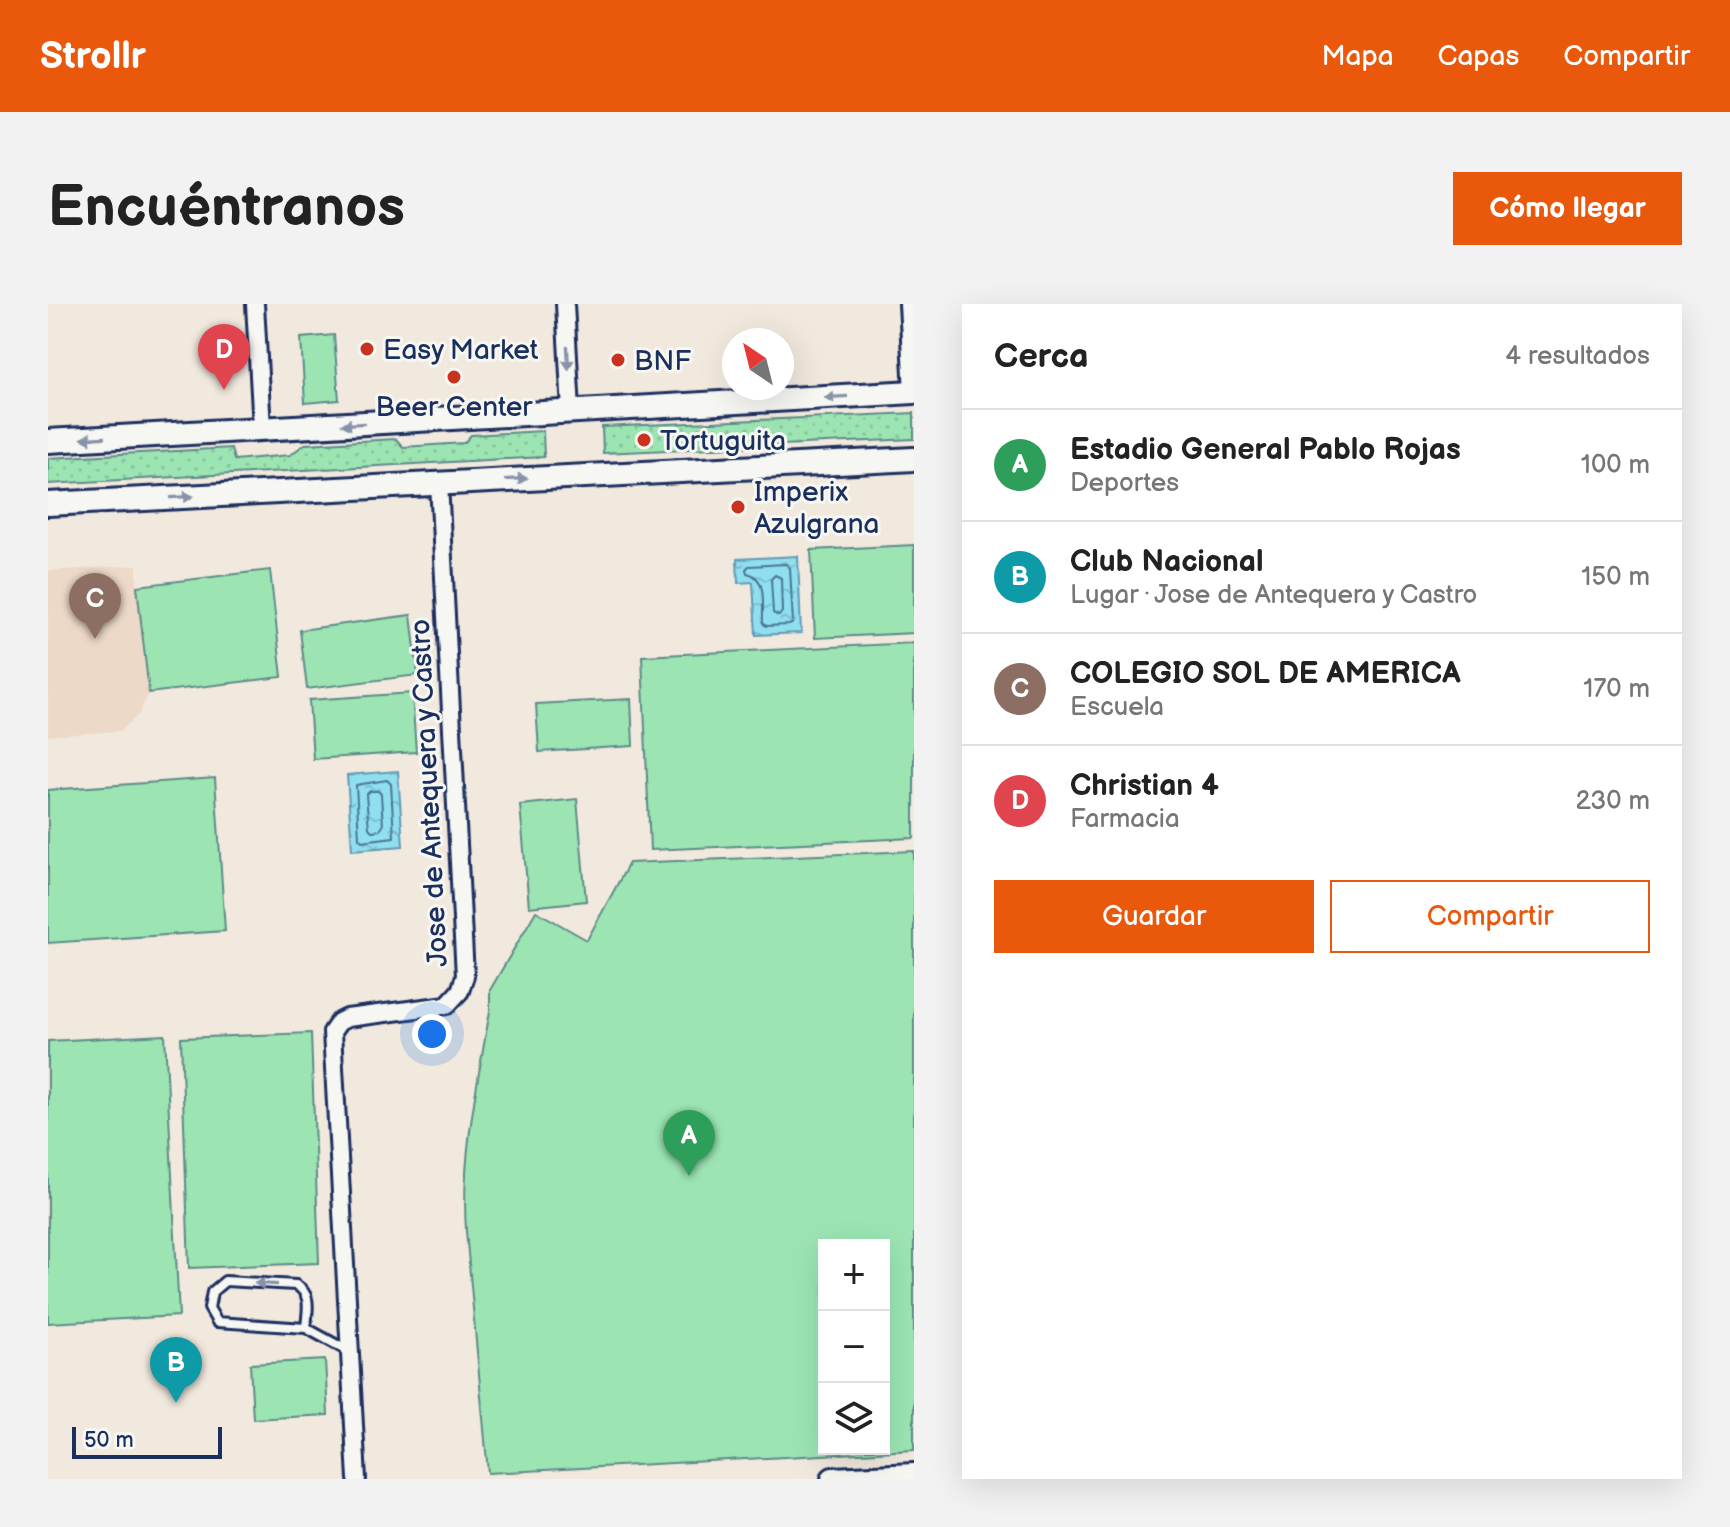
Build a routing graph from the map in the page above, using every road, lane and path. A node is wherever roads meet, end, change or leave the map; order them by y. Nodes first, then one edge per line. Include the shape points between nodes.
1 (255, 304) edge
2 (565, 304) edge
3 (908, 304) edge
4 (914, 392) edge
5 (571, 411) junction
6 (262, 429) junction
7 (48, 441) edge
8 (914, 459) edge
9 (439, 483) junction
10 (48, 504) edge
11 (306, 1328) junction
12 (351, 1352) junction
13 (914, 1475) edge
14 (357, 1479) edge
15 (833, 1479) edge

1 - 6 street
2 -> 5 street
3 - 4 street
4 -> 5 main road
5 -> 6 main road
6 -> 7 main road
9 -> 8 main road
10 -> 9 main road
9 - 12 street, Jose de Antequera y Castro via 465,976 447,1005 347,1018 332,1032
11 -> 11 lane via 308,1297 296,1285 225,1281 212,1292 209,1308 217,1322
11 - 12 lane
12 - 14 street, Jose de Antequera y Castro
13 - 15 main road

